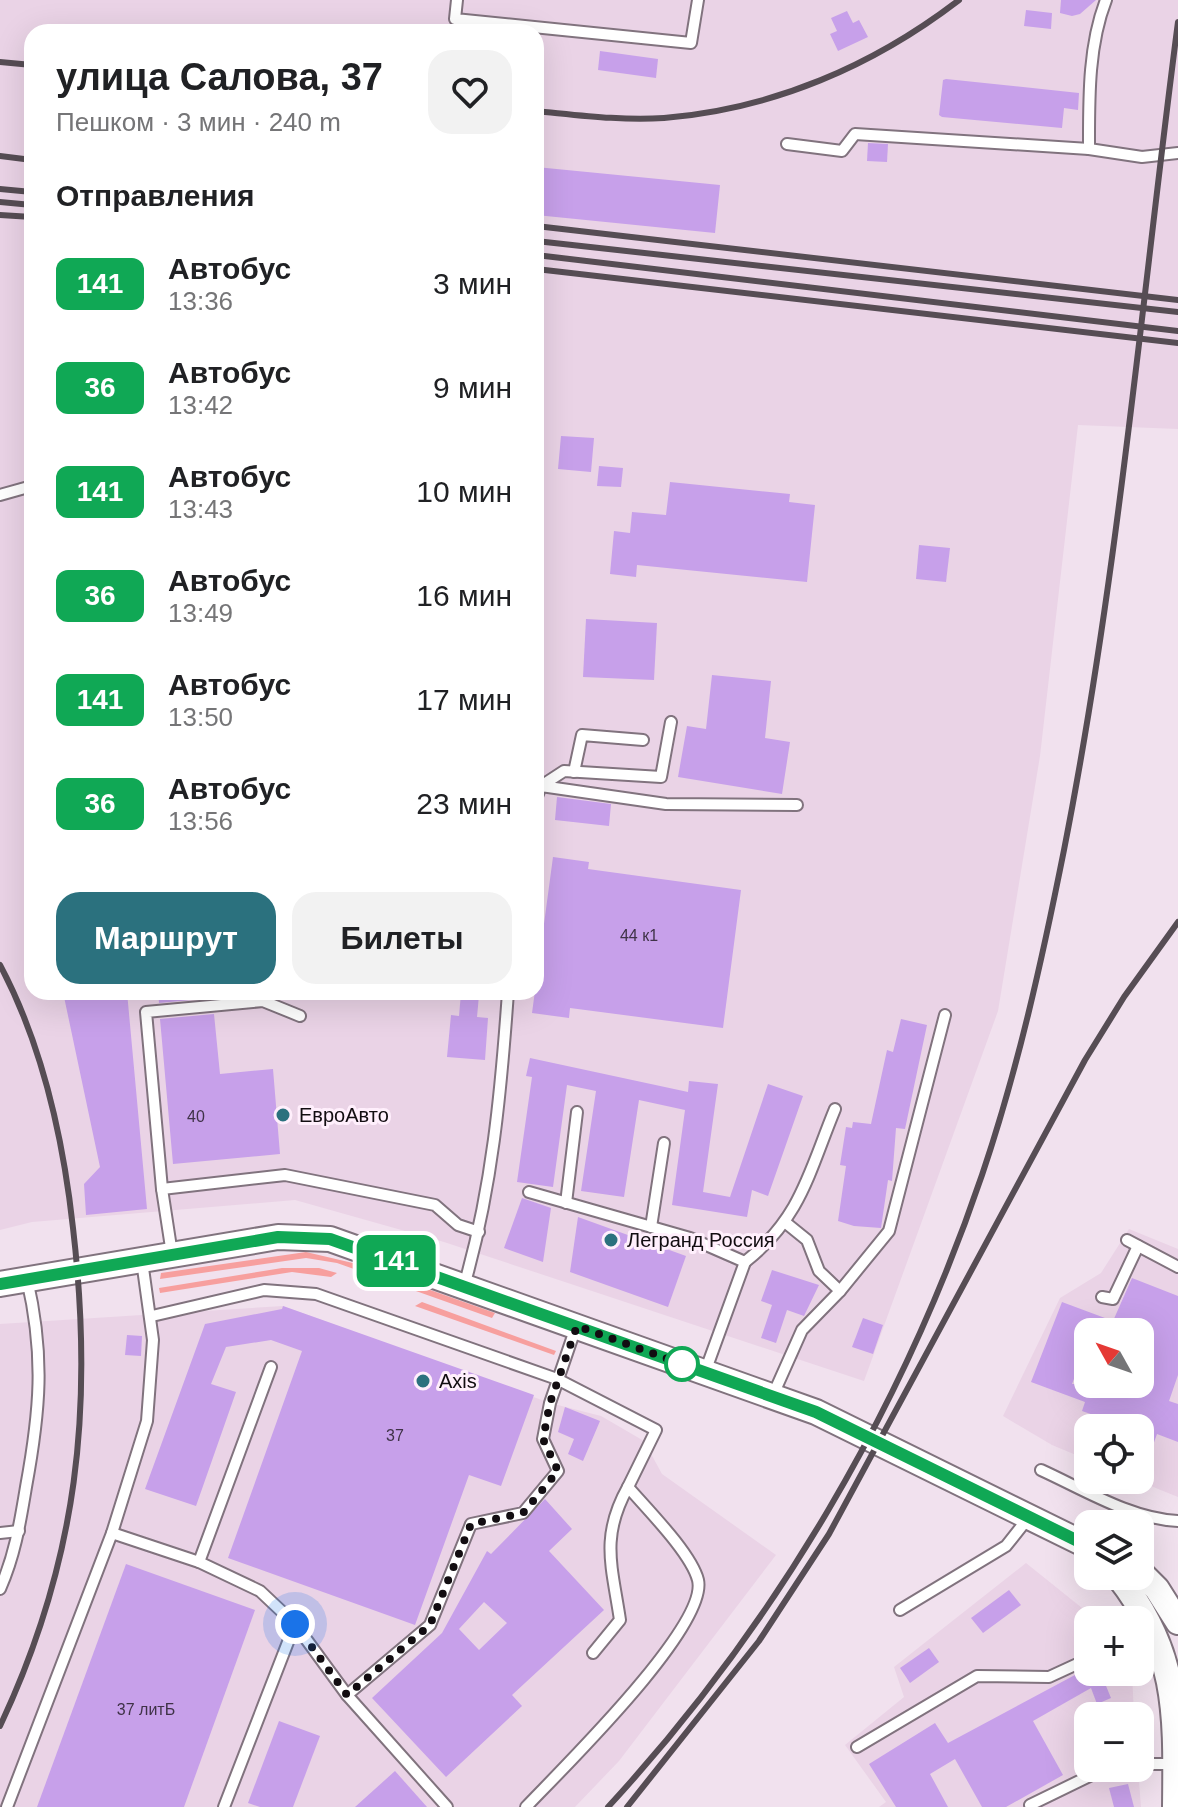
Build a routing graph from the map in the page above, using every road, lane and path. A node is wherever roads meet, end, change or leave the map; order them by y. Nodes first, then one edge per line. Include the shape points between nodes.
1 (457, 0) edge
2 (698, 0) edge
3 (1106, 0) edge
4 (504, 24) edge
5 (544, 28) edge
6 (787, 144) dead end
7 (1089, 149) junction
8 (1178, 153) edge
9 (24, 488) edge
10 (0, 495) edge
11 (671, 722) dead end
12 (643, 740) dead end
13 (574, 772) junction
14 (544, 784) edge
15 (544, 786) edge
16 (797, 805) dead end
17 (508, 1000) edge
18 (945, 1015) dead end
19 (300, 1016) dead end
20 (835, 1109) dead end
21 (577, 1112) dead end
22 (664, 1143) dead end
23 (162, 1189) junction
24 (529, 1192) dead end
25 (566, 1203) junction
26 (786, 1223) junction
27 (651, 1227) junction
28 (479, 1232) junction
29 (1127, 1240) dead end
30 (1138, 1246) junction
31 (172, 1256) junction
32 (142, 1261) junction
33 (745, 1262) junction
34 (1178, 1267) edge
35 (27, 1279) junction
36 (0, 1284) edge
37 (464, 1286) junction
38 (840, 1291) junction
39 (1102, 1297) dead end
40 (152, 1316) junction
41 (577, 1326) junction
42 (271, 1367) dead end
43 (705, 1372) junction
44 (557, 1379) junction
45 (772, 1397) junction
46 (1041, 1470) dead end
47 (628, 1487) junction
48 (1030, 1515) junction
49 (1178, 1521) edge
50 (19, 1531) junction
51 (0, 1533) edge
52 (112, 1533) junction
53 (1074, 1539) edge
54 (199, 1562) junction
55 (1154, 1586) edge
56 (0, 1589) edge
57 (1130, 1590) edge
58 (900, 1610) dead end
59 (295, 1624) junction
60 (1166, 1625) edge
61 (593, 1653) dead end
62 (1074, 1665) edge
63 (347, 1695) junction
64 (857, 1747) dead end
65 (1154, 1764) edge
66 (1176, 1764) junction
67 (1077, 1782) edge
68 (1030, 1805) dead end
69 (7, 1807) edge
70 (224, 1807) edge
71 (447, 1807) edge
72 (526, 1807) edge
73 (1175, 1807) edge

1 - 4 lane via 455,19
2 - 5 lane via 691,43
3 - 7 lane via 1093,58
6 - 7 lane via 842,151 855,134
7 - 8 lane via 1142,157
9 - 10 lane
11 - 13 lane via 661,777
12 - 13 lane via 582,735
13 - 14 lane via 564,771
15 - 16 lane via 666,804
17 - 28 lane via 501,1106
18 - 38 lane via 889,1231
19 - 23 lane via 263,1001 146,1012
20 - 26 lane
21 - 25 lane
22 - 27 lane
23 - 28 lane via 285,1175 435,1205 458,1225
23 - 31 lane
24 - 25 lane
25 - 27 lane
26 - 33 lane
26 - 38 lane via 807,1240 819,1271
27 - 33 lane
28 - 37 lane
29 - 30 lane
30 - 34 lane
30 - 39 lane via 1113,1299
31 - 32 street
31 - 37 street via 278,1237 315,1236
32 - 35 street
32 - 40 lane
33 - 43 lane
35 - 36 street
35 - 50 lane via 39,1348 40,1407
37 - 41 street
38 - 45 lane via 802,1330
40 - 44 lane via 264,1290 316,1294
40 - 52 lane via 147,1421
41 - 43 street
41 - 44 lane
42 - 54 lane
43 - 45 street
44 - 47 lane via 656,1430
44 - 63 lane via 543,1439 558,1471 523,1513 471,1524 430,1625
45 - 48 street via 816,1412
46 - 49 lane via 1122,1506
47 - 61 lane via 608,1540 620,1620
47 - 72 lane via 672,1537 698,1581 696,1607 632,1696
48 - 53 street
48 - 58 lane via 1006,1546
50 - 51 lane
50 - 56 lane
52 - 54 lane
52 - 69 lane
54 - 59 lane via 260,1591
55 - 60 street
57 - 60 street
59 - 63 lane
59 - 70 lane
60 - 66 street via 1175,1685
62 - 64 lane via 1049,1677 977,1676
63 - 71 lane
65 - 66 lane
66 - 73 street
67 - 68 lane

